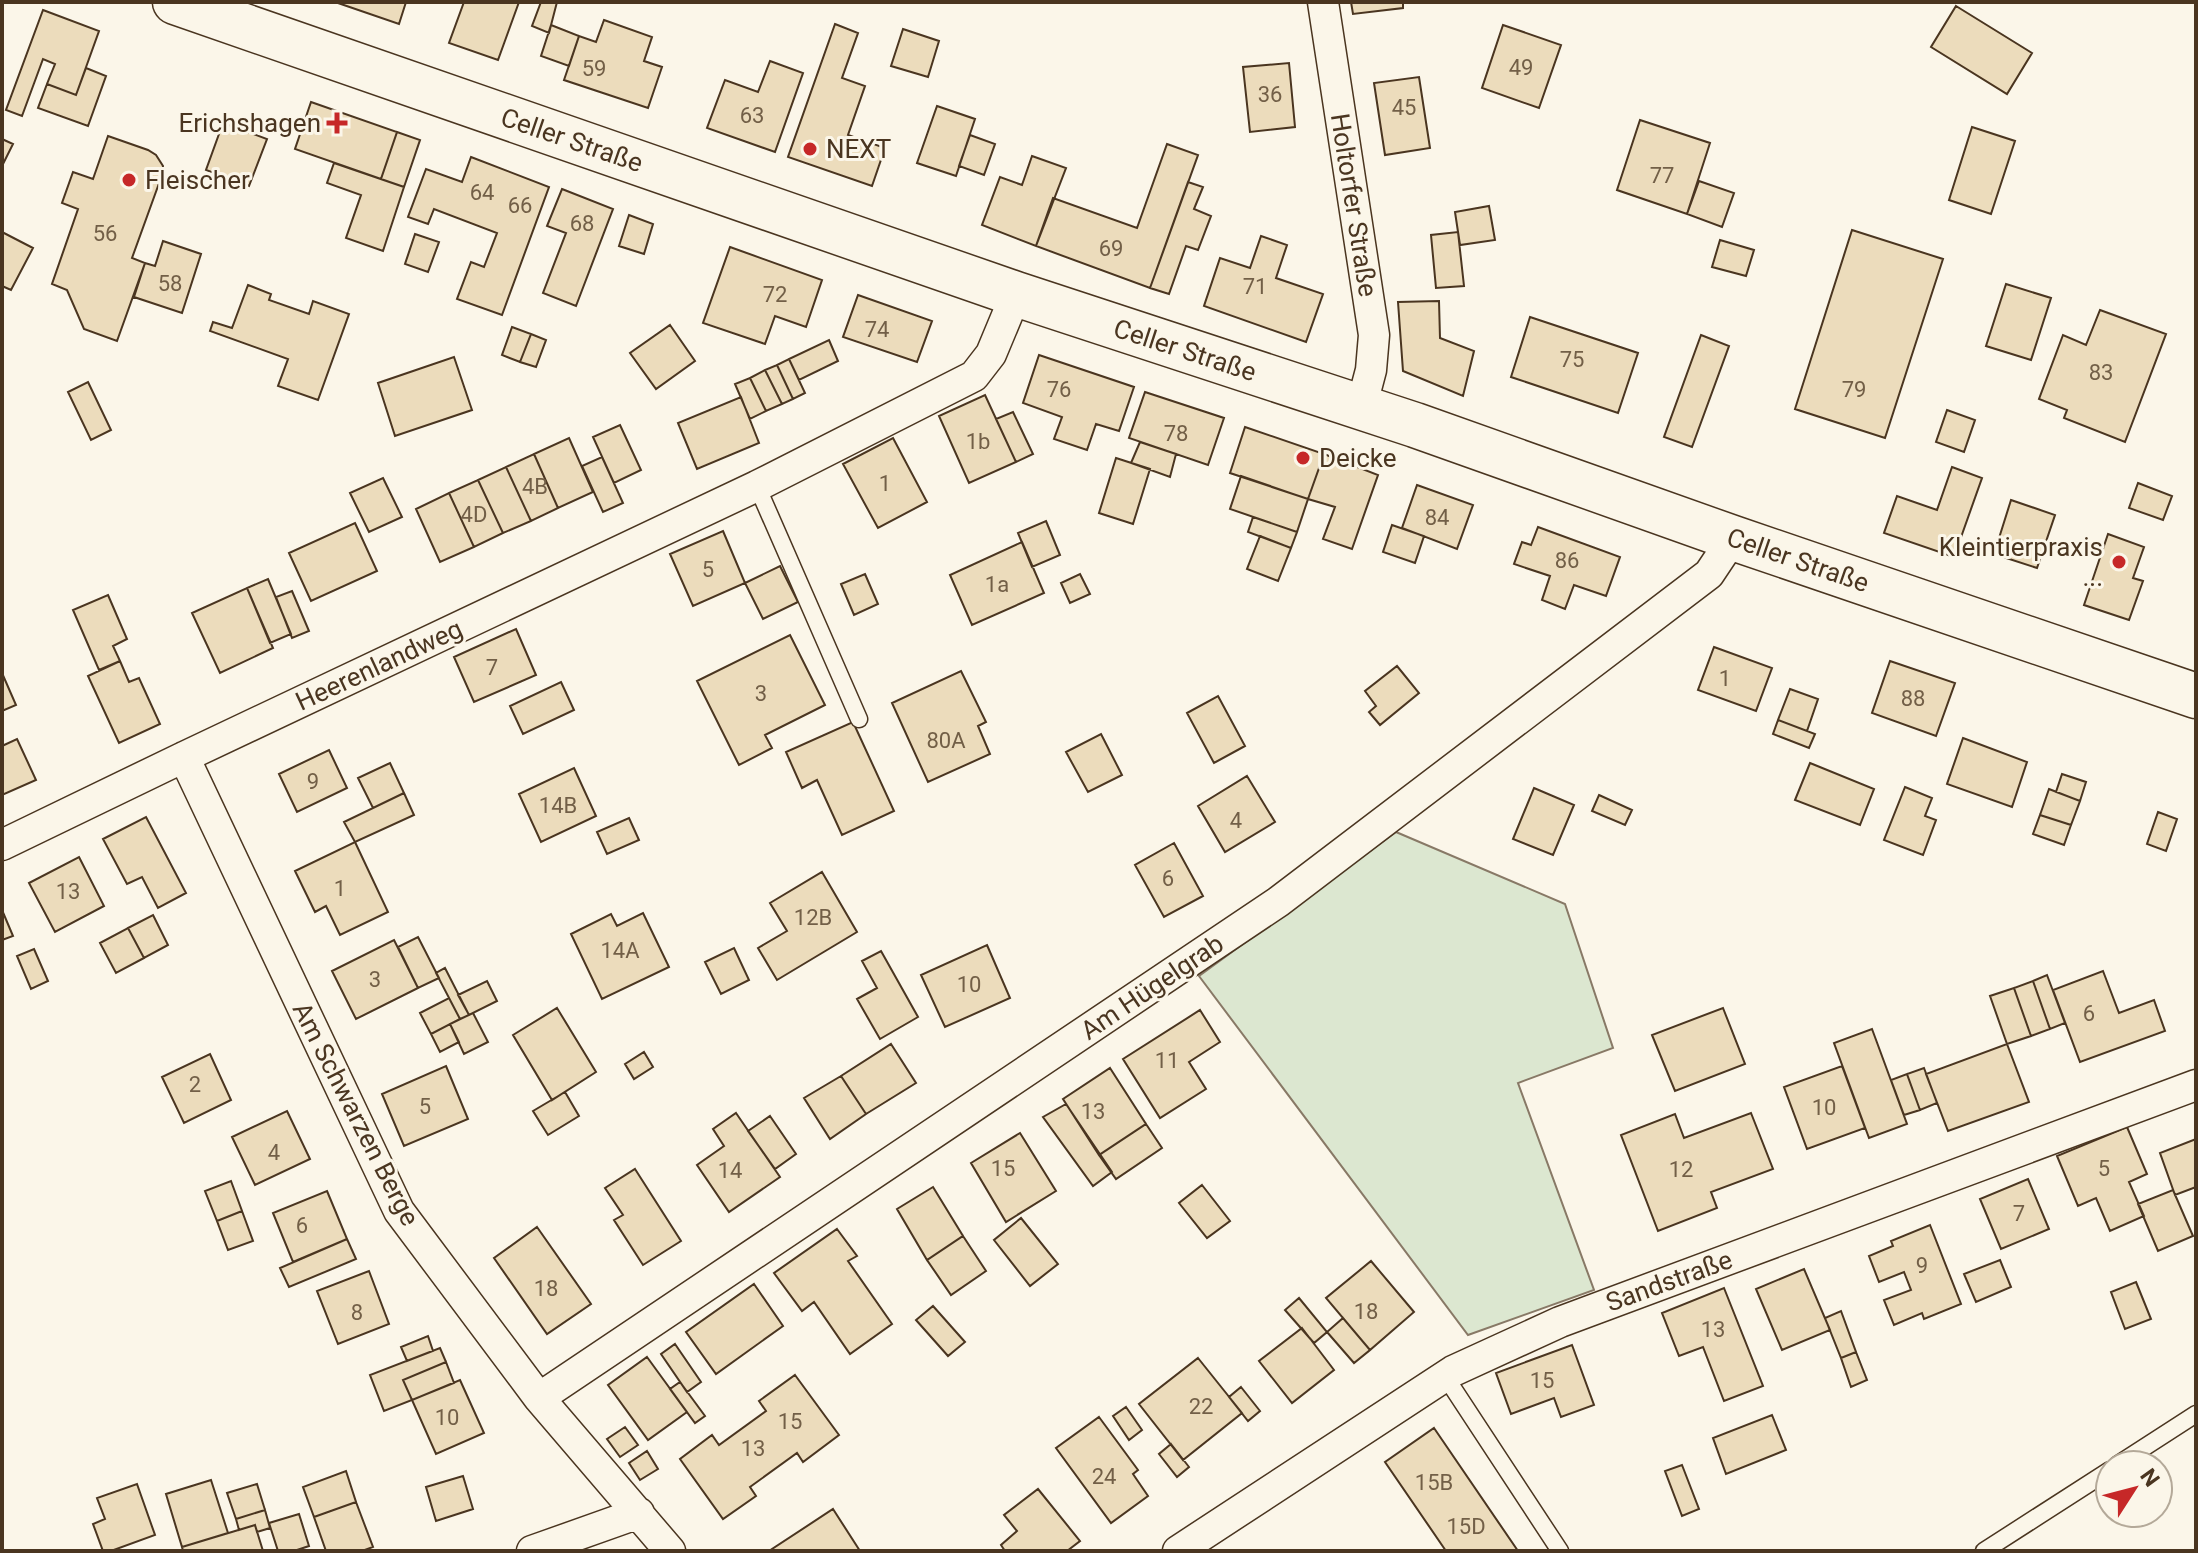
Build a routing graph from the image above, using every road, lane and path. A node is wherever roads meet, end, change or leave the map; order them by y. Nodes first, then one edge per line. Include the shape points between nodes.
1 (175, 2) edge
2 (1323, 2) edge
3 (1016, 294) junction
4 (1361, 408) junction
5 (757, 486) junction
6 (1733, 538) junction
7 (2196, 696) edge
8 (859, 719) dead end
9 (184, 757) junction
10 (2, 845) edge
11 (2196, 1085) edge
12 (1445, 1376) junction
13 (539, 1398) junction
14 (2196, 1414) edge
15 (2142, 1449) edge
16 (2094, 1480) edge
17 (639, 1513) junction
18 (532, 1551) edge
19 (670, 1551) edge
20 (1178, 1551) edge
21 (1560, 1551) edge
22 (1984, 1551) edge

1 - 3 main road, Celler Straße
2 - 4 street, Holtorfer Straße via 1374,335
3 - 4 main road, Celler Straße
3 - 5 street, Heerenlandweg via 991,354 974,376
4 - 6 main road, Celler Straße
5 - 8 lane
5 - 9 street, Heerenlandweg
6 - 7 main road, Celler Straße
6 - 13 street, Am Hügelgrab via 1709,574 1278,902
9 - 10 street, Heerenlandweg
9 - 13 street, Am Schwarzen Berge via 399,1211
11 - 12 street, Sandstraße via 1560,1322
12 - 20 street, Sandstraße
12 - 21 lane
13 - 17 street, Am Schwarzen Berge
14 - 15 lane
16 - 22 lane
17 - 18 street
17 - 19 street, Am Schwarzen Berge

